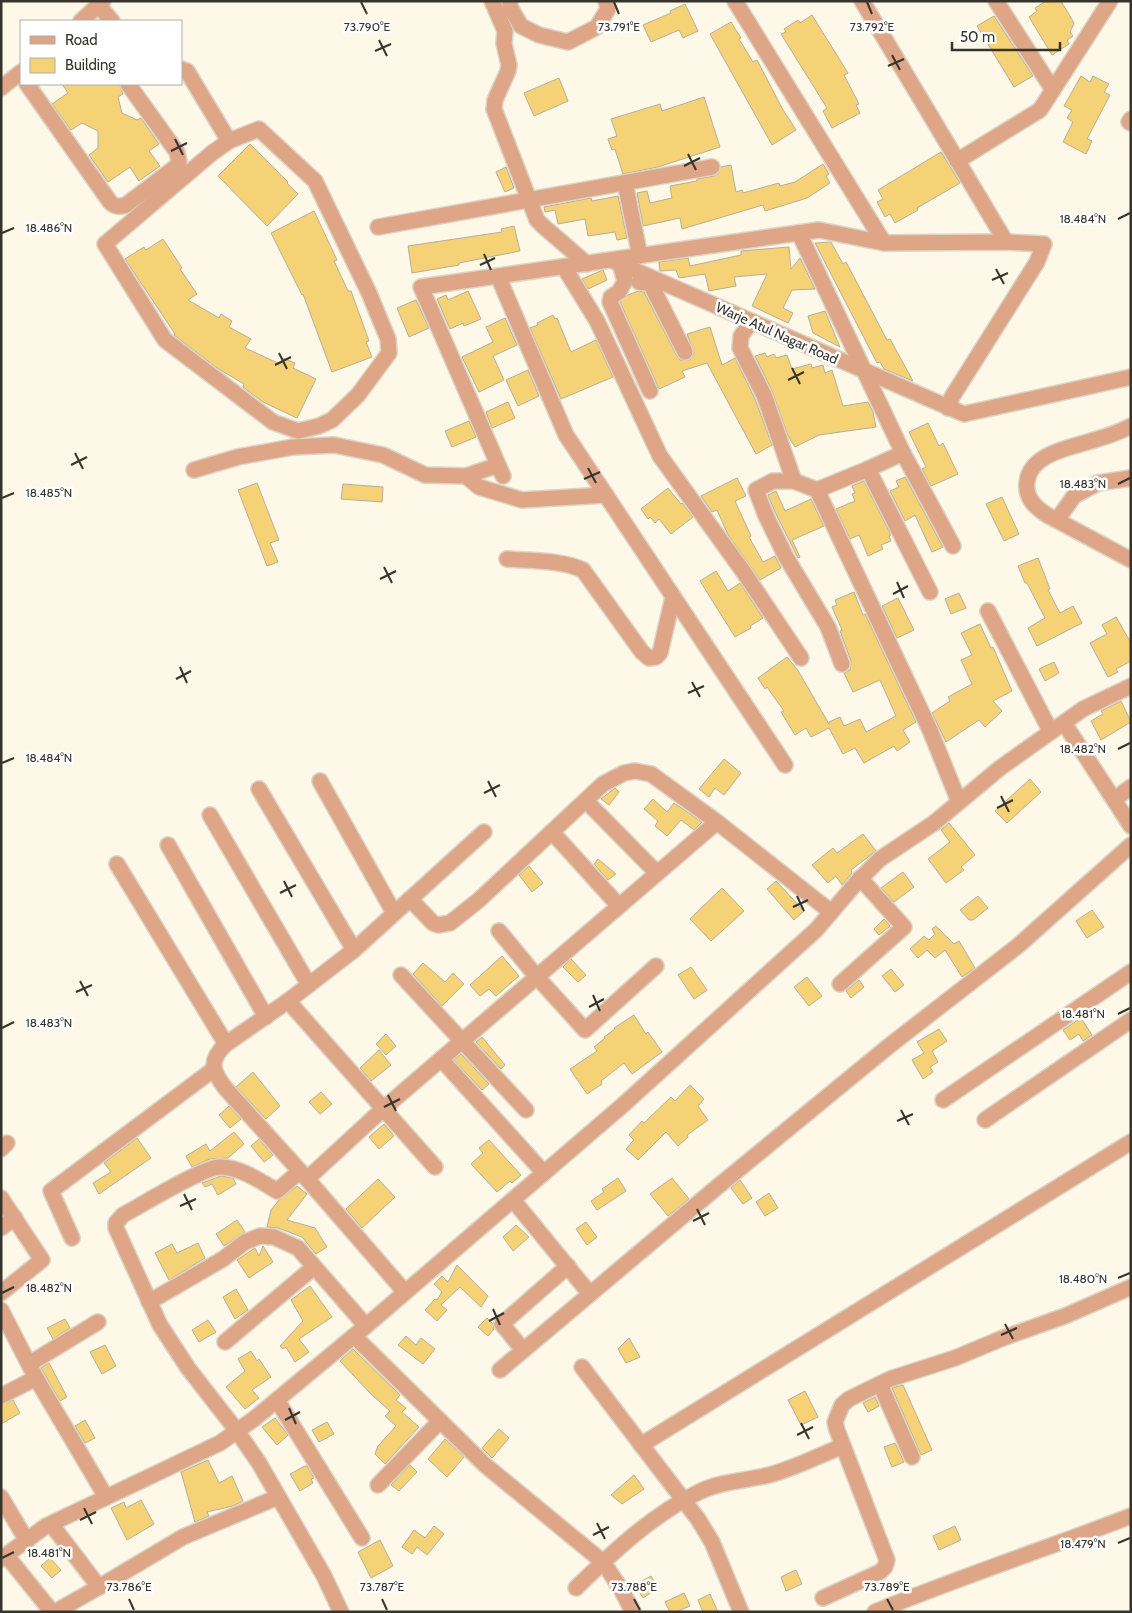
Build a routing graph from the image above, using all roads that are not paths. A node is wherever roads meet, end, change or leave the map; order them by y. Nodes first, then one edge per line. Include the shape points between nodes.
1 (492, 1) edge
2 (510, 1) edge
3 (606, 1) edge
4 (735, 1) edge
5 (862, 1) edge
6 (996, 1) edge
7 (1110, 1) edge
8 (101, 4) edge
9 (83, 20) edge
10 (111, 20) edge
11 (182, 69) edge
12 (20, 77) edge
13 (28, 85) edge
14 (129, 85) edge
15 (1, 88) edge
16 (1053, 90) junction
17 (229, 141) junction
18 (957, 161) junction
19 (712, 167) dead end
20 (625, 183) junction
21 (529, 199) junction
22 (378, 227) dead end
23 (799, 233) junction
24 (1006, 242) junction
25 (884, 243) junction
26 (640, 256) junction
27 (616, 262) junction
28 (587, 264) junction
29 (564, 267) junction
30 (498, 276) junction
31 (626, 281) junction
32 (751, 322) junction
33 (685, 352) dead end
34 (865, 371) junction
35 (1131, 377) edge
36 (650, 391) dead end
37 (948, 408) junction
38 (1131, 426) edge
39 (903, 453) junction
40 (194, 470) dead end
41 (868, 470) junction
42 (466, 476) junction
43 (1131, 478) edge
44 (794, 480) junction
45 (817, 490) junction
46 (606, 495) junction
47 (1057, 520) junction
48 (953, 546) dead end
49 (507, 559) dead end
50 (1131, 560) edge
51 (930, 592) dead end
52 (673, 597) junction
53 (988, 612) dead end
54 (802, 658) dead end
55 (842, 664) dead end
56 (1131, 686) edge
57 (1064, 723) junction
58 (1051, 732) junction
59 (785, 765) dead end
60 (320, 781) dead end
61 (1131, 787) edge
62 (259, 789) dead end
63 (1114, 799) junction
64 (586, 801) junction
65 (959, 802) junction
66 (210, 815) dead end
67 (717, 822) junction
68 (1131, 826) edge
69 (484, 832) dead end
70 (552, 832) junction
71 (168, 845) dead end
72 (1131, 845) edge
73 (117, 864) dead end
74 (657, 873) junction
75 (860, 878) junction
76 (410, 899) junction
77 (619, 906) junction
78 (831, 912) junction
79 (394, 913) junction
80 (499, 932) dead end
81 (354, 950) junction
82 (656, 966) dead end
83 (1131, 972) edge
84 (401, 975) dead end
85 (536, 977) junction
86 (840, 984) dead end
87 (309, 985) junction
88 (288, 1001) junction
89 (266, 1017) junction
90 (1131, 1020) edge
91 (462, 1040) junction
92 (226, 1044) junction
93 (441, 1059) junction
94 (214, 1069) junction
95 (943, 1100) dead end
96 (383, 1109) junction
97 (526, 1110) dead end
98 (985, 1120) dead end
99 (1131, 1142) edge
100 (435, 1167) dead end
101 (544, 1173) junction
102 (304, 1175) junction
103 (1, 1198) edge
104 (513, 1200) junction
105 (15, 1218) junction
106 (1, 1228) edge
107 (72, 1238) dead end
108 (314, 1266) junction
109 (568, 1266) junction
110 (1131, 1287) edge
111 (405, 1292) junction
112 (1, 1293) edge
113 (590, 1294) junction
114 (149, 1302) junction
115 (1, 1310) edge
116 (98, 1322) dead end
117 (366, 1326) junction
118 (354, 1336) junction
119 (224, 1342) dead end
120 (523, 1350) junction
121 (29, 1364) junction
122 (582, 1367) dead end
123 (500, 1370) dead end
124 (36, 1378) junction
125 (880, 1384) junction
126 (1, 1396) edge
127 (277, 1400) junction
128 (440, 1421) junction
129 (237, 1431) junction
130 (642, 1445) junction
131 (843, 1446) junction
132 (912, 1457) dead end
133 (378, 1485) dead end
134 (1, 1497) edge
135 (106, 1497) junction
136 (278, 1497) junction
137 (684, 1500) junction
138 (1131, 1516) edge
139 (51, 1524) junction
140 (362, 1538) dead end
141 (26, 1541) junction
142 (4, 1557) edge
143 (603, 1562) junction
144 (99, 1587) junction
145 (576, 1588) dead end
146 (823, 1598) dead end
147 (54, 1612) edge
148 (341, 1612) edge
149 (633, 1612) edge
150 (741, 1612) edge
151 (875, 1612) edge

1 - 21 street via 505,31 504,44 509,65 494,109
2 - 3 street via 510,7 522,26 539,35 568,42 597,27 608,9
4 - 25 street
5 - 18 street
6 - 16 street
7 - 16 street
8 - 9 street
8 - 10 street
11 - 17 street via 187,71
12 - 15 street
13 - 14 street via 110,202 120,207 179,162 177,152
16 - 18 street via 1040,110
17 - 17 street via 105,244 165,340 273,422 298,432 332,420 358,395 389,353 388,339 315,181 259,129
18 - 24 street
19 - 20 street
20 - 21 street
20 - 26 street
21 - 22 street
21 - 28 street via 543,226
23 - 25 street via 819,230
23 - 26 street
23 - 34 street
24 - 25 street
24 - 37 street via 1044,244 1037,262
26 - 27 street
27 - 28 street
27 - 31 street
27 - 32 street, Warje Atul Nagar Road
28 - 29 street
29 - 30 street
29 - 54 street via 597,321 660,456
30 - 42 street via 421,287 501,470
30 - 46 street via 566,435
31 - 33 street via 651,285
31 - 36 street via 610,302
32 - 34 street, Warje Atul Nagar Road
32 - 44 street via 741,336 740,348 764,395
34 - 37 street, Warje Atul Nagar Road
34 - 39 street
35 - 37 street, Warje Atul Nagar Road via 964,414
38 - 47 street via 1053,453 1030,470 1027,494 1036,507
39 - 41 street
39 - 48 street
40 - 42 street via 238,456 293,447 334,445 384,455 425,475
41 - 45 street
41 - 51 street
42 - 46 street via 479,488 522,500
43 - 47 street via 1098,483 1074,496
44 - 45 street
44 - 55 street via 773,480 756,490 786,557 828,626
45 - 65 street via 930,730
46 - 52 street
47 - 50 street
49 - 52 street via 564,564 583,570 649,658 660,653
52 - 59 street
53 - 58 street
56 - 57 street via 1083,709
57 - 58 street
57 - 63 street
58 - 65 street
60 - 79 street
61 - 63 street
62 - 81 street
63 - 68 street
64 - 67 street via 614,777 635,770 644,771
64 - 70 street
64 - 74 street
65 - 75 street
66 - 87 street
67 - 74 street
67 - 78 street
69 - 76 street
70 - 76 street via 450,923 432,923
70 - 77 street
71 - 89 street
72 - 113 street via 1019,946 889,1046
73 - 92 street
74 - 77 street
75 - 78 street
75 - 86 street via 904,927
76 - 79 street
77 - 85 street
78 - 101 street via 809,936
79 - 81 street
80 - 85 street
81 - 87 street
82 - 85 street via 586,1030
83 - 95 street
84 - 91 street
85 - 91 street
87 - 88 street
88 - 89 street
88 - 96 street
89 - 92 street
90 - 98 street
91 - 93 street
91 - 97 street
92 - 94 street via 218,1051
93 - 96 street
93 - 101 street
94 - 102 street via 226,1089
94 - 107 street via 51,1191
96 - 100 street
96 - 102 street
99 - 130 street
101 - 104 street
102 - 111 street
102 - 114 street via 277,1191 246,1173 220,1167 204,1172 120,1218 116,1223 117,1232
103 - 105 street
104 - 109 street
104 - 111 street
105 - 106 street
105 - 112 street via 42,1260
108 - 114 street via 298,1248 274,1237 260,1236 245,1242 223,1259
108 - 117 street
108 - 119 street
109 - 113 street
109 - 120 street via 502,1324
110 - 125 street via 1065,1316
111 - 117 street
113 - 120 street
114 - 129 street via 160,1326 188,1368
115 - 121 street
116 - 121 street
117 - 118 street
118 - 127 street
118 - 128 street
120 - 123 street
121 - 124 street
122 - 130 street
124 - 126 street
124 - 135 street
125 - 131 street via 842,1405 835,1422
125 - 132 street
127 - 129 street
127 - 140 street
128 - 133 street
128 - 143 street via 485,1465
129 - 135 street via 220,1443
129 - 136 street
130 - 137 street
131 - 137 street via 769,1475 723,1483
131 - 146 street via 887,1560 880,1572
134 - 141 street
135 - 139 street
136 - 144 street via 183,1537
136 - 148 street
137 - 143 street via 644,1527
137 - 150 street via 712,1542
138 - 151 street
139 - 141 street
139 - 144 street
141 - 142 street
142 - 147 street
143 - 145 street
143 - 149 street
144 - 147 street

